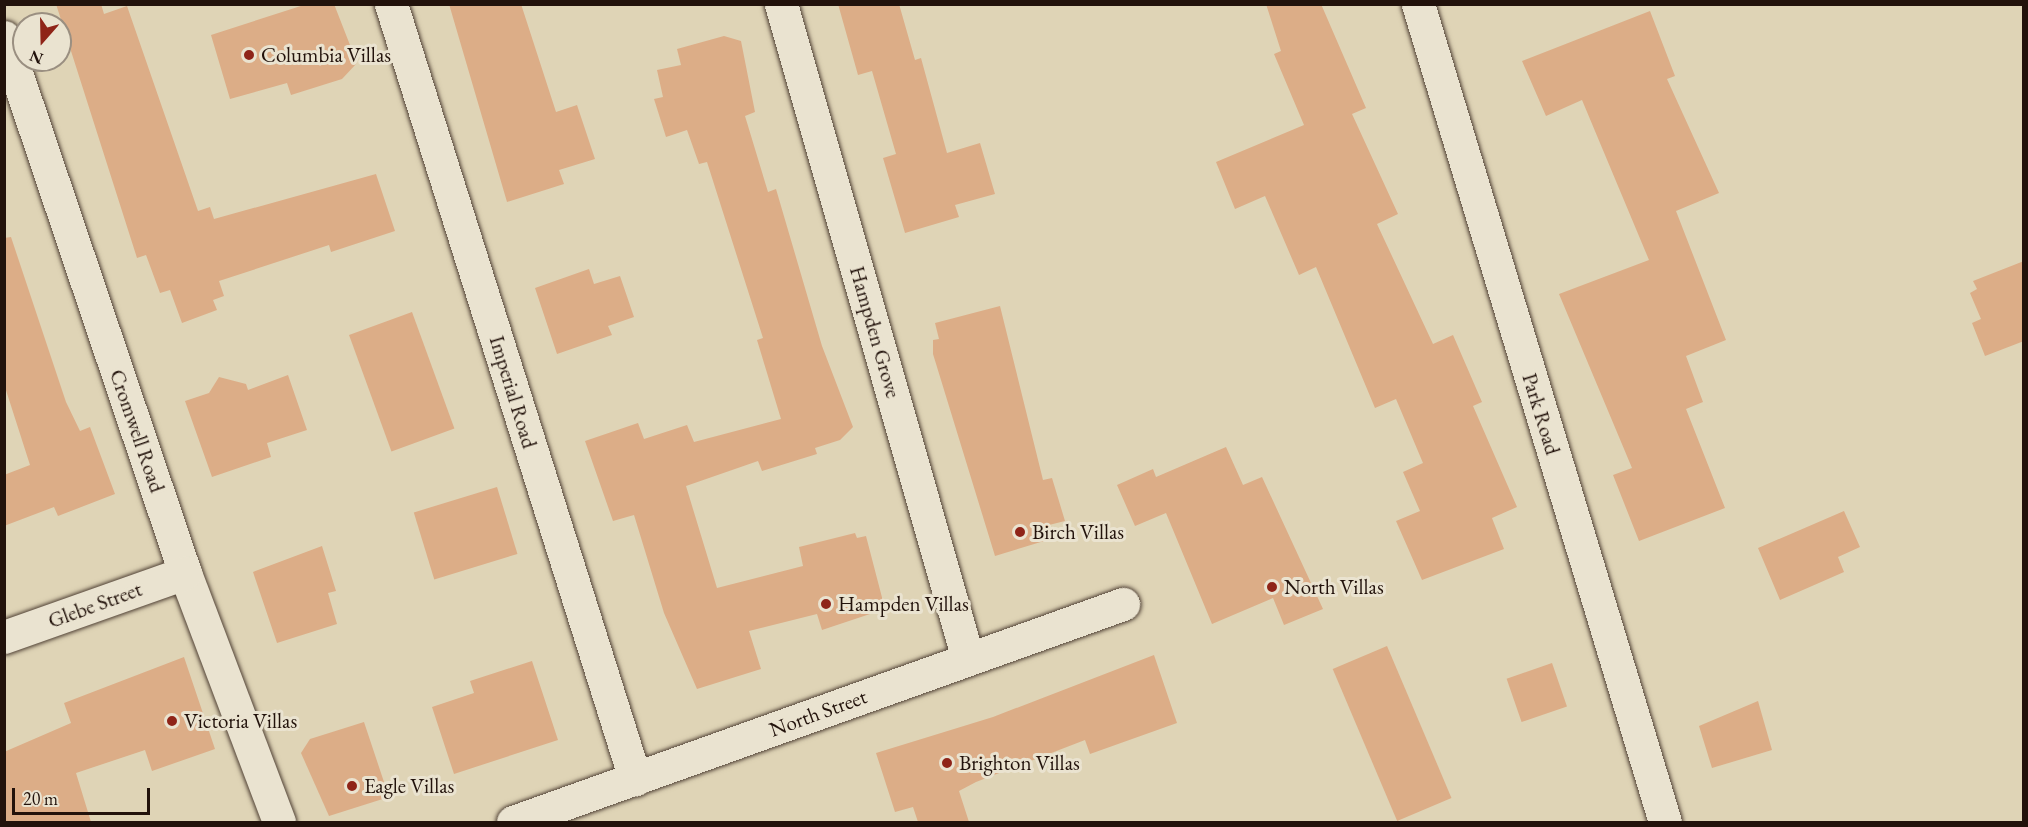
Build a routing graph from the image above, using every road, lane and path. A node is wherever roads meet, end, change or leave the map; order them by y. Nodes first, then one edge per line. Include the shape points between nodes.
1 (391, 4) edge
2 (782, 4) edge
3 (1418, 4) edge
4 (4, 37) edge
5 (185, 573) junction
6 (1123, 604) dead end
7 (4, 637) edge
8 (968, 659) junction
9 (635, 779) junction
10 (279, 822) edge
11 (513, 822) edge
12 (1665, 822) edge

1 - 9 street, Imperial Road
2 - 8 street, Hampden Grove
3 - 12 street, Park Road
4 - 5 street, Cromwell Road
5 - 7 street, Glebe Street
5 - 10 street, Cromwell Road
6 - 8 street, North Street
8 - 9 street, North Street
9 - 11 street, North Street

